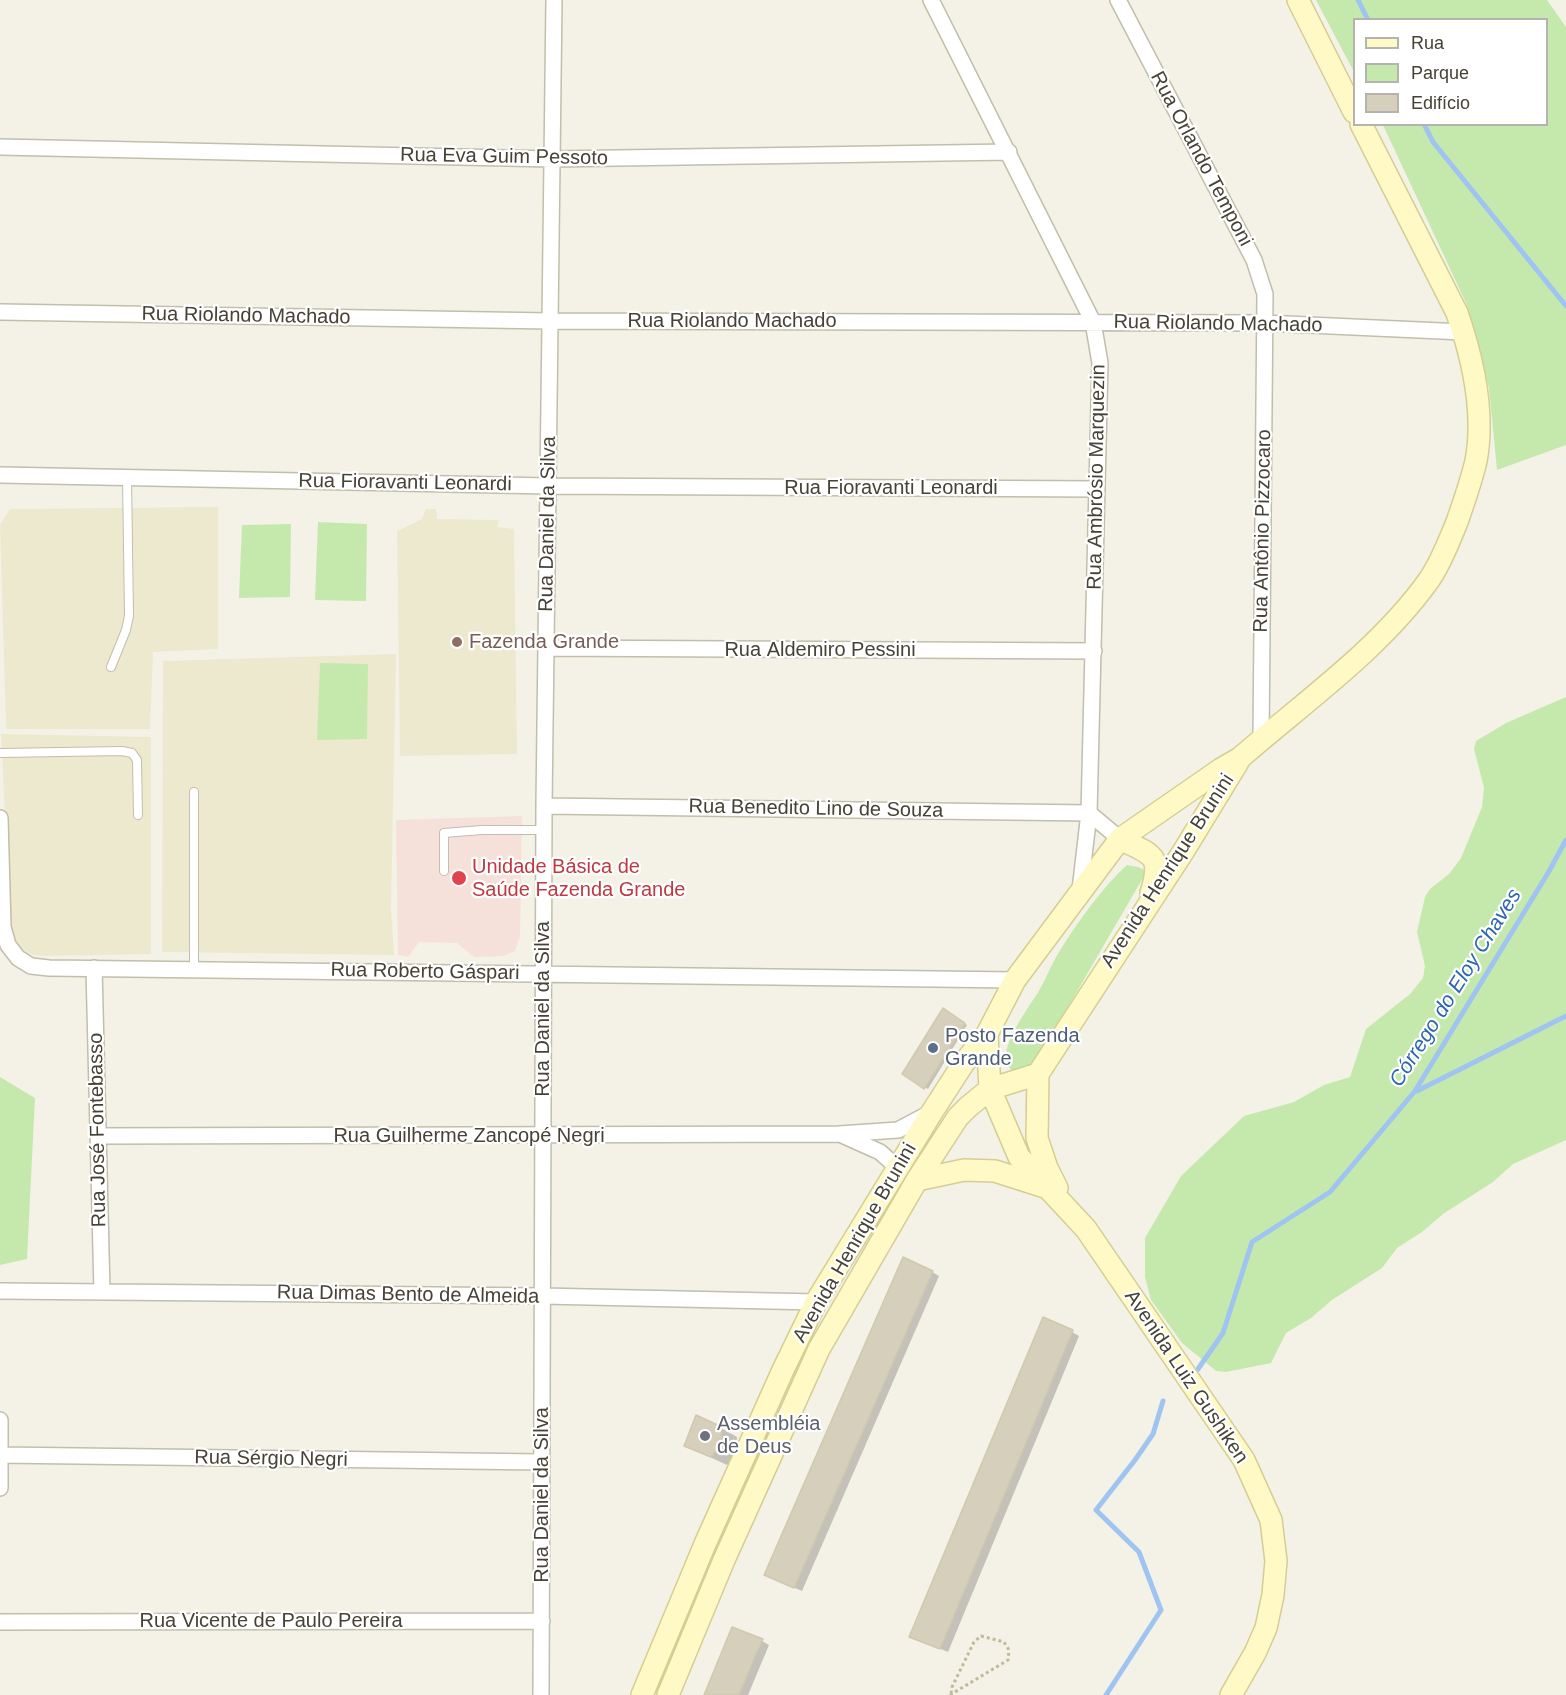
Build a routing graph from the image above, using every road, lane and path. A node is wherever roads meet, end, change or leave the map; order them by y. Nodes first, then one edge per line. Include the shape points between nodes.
1 (554, 0) edge
2 (931, 0) edge
3 (1118, 0) edge
4 (1298, 0) edge
5 (1353, 109) edge
6 (1362, 126) edge
7 (0, 147) edge
8 (1009, 152) junction
9 (552, 159) junction
10 (0, 312) edge
11 (550, 321) junction
12 (1093, 322) junction
13 (1265, 322) junction
14 (1463, 332) junction
15 (0, 475) edge
16 (127, 477) junction
17 (549, 486) junction
18 (1097, 489) junction
19 (547, 648) junction
20 (1094, 651) junction
21 (111, 667) dead end
22 (1261, 740) junction
23 (0, 753) edge
24 (1240, 758) junction
25 (194, 792) dead end
26 (544, 806) junction
27 (1089, 813) junction
28 (138, 815) dead end
29 (0, 818) edge
30 (544, 830) junction
31 (1120, 839) junction
32 (444, 870) dead end
33 (1080, 891) junction
34 (1146, 908) junction
35 (94, 968) junction
36 (194, 969) junction
37 (544, 973) junction
38 (1015, 980) junction
39 (987, 1034) junction
40 (1038, 1074) junction
41 (990, 1089) junction
42 (932, 1112) junction
43 (839, 1134) junction
44 (98, 1136) junction
45 (543, 1136) junction
46 (898, 1168) junction
47 (917, 1180) junction
48 (1049, 1189) junction
49 (1067, 1207) junction
50 (0, 1291) edge
51 (102, 1292) junction
52 (543, 1296) junction
53 (816, 1302) junction
54 (0, 1419) edge
55 (1, 1455) edge
56 (541, 1462) junction
57 (0, 1488) edge
58 (542, 1621) junction
59 (0, 1622) edge
60 (541, 1695) edge
61 (642, 1695) edge
62 (669, 1695) edge
63 (950, 1695) edge
64 (1232, 1695) edge

1 - 9 street, Rua Daniel da Silva
2 - 8 street, Rua Ambrósio Marquezin
3 - 13 street, Rua Orlando Temponi via 1254,260 1265,294
4 - 5 main road
6 - 14 main road, Avenida Henrique Brunini
7 - 9 street, Rua Eva Guim Pessoto
8 - 9 street, Rua Eva Guim Pessoto
8 - 12 street, Rua Ambrósio Marquezin
9 - 11 street, Rua Daniel da Silva
10 - 11 street, Rua Riolando Machado
11 - 12 street, Rua Riolando Machado
11 - 17 street, Rua Daniel da Silva
12 - 13 street, Rua Riolando Machado
12 - 18 street, Rua Ambrósio Marquezin via 1100,363
13 - 14 street, Rua Riolando Machado
13 - 22 street, Rua Antônio Pizzocaro
14 - 22 main road, Avenida Henrique Brunini via 1475,384 1479,429 1470,486 1452,535 1430,578 1402,613 1368,649
15 - 16 street, Rua Fioravanti Leonardi
16 - 17 street, Rua Fioravanti Leonardi
16 - 21 lane via 129,616
17 - 18 street, Rua Fioravanti Leonardi
17 - 19 street, Rua Daniel da Silva
18 - 20 street, Rua Ambrósio Marquezin
19 - 20 street, Rua Aldemiro Pessini
19 - 26 street, Rua Daniel da Silva
20 - 27 street, Rua Ambrósio Marquezin
22 - 24 main road, Avenida Henrique Brunini
23 - 28 lane via 132,753 137,760
24 - 31 main road, Avenida Henrique Brunini
24 - 34 main road, Avenida Henrique Brunini
25 - 36 lane
26 - 27 street, Rua Benedito Lino de Souza
26 - 30 street, Rua Daniel da Silva
27 - 31 street
27 - 33 street, Rua Ambrósio Marquezin
29 - 35 street, Rua Roberto Gáspari via 3,927 8,945 31,966
30 - 32 lane via 444,833
30 - 37 street, Rua Daniel da Silva
31 - 33 main road, Avenida Henrique Brunini
31 - 34 main road via 1147,853 1156,863 1156,877
33 - 38 main road, Avenida Henrique Brunini
34 - 40 main road, Avenida Henrique Brunini
35 - 36 street, Rua Roberto Gáspari
35 - 44 street, Rua José Fontebasso
36 - 37 street, Rua Roberto Gáspari
37 - 38 street, Rua Roberto Gáspari
37 - 45 street, Rua Daniel da Silva
38 - 39 main road, Avenida Henrique Brunini
39 - 41 main road
39 - 42 main road, Avenida Henrique Brunini
40 - 41 main road
40 - 49 main road, Avenida Luiz Gushiken via 1037,1138
41 - 47 main road, Avenida Henrique Brunini via 958,1117
41 - 48 main road, Avenida Luiz Gushiken via 1019,1157
42 - 43 street, Rua Guilherme Zancopé Negri via 898,1130
42 - 46 main road, Avenida Henrique Brunini
43 - 45 street, Rua Guilherme Zancopé Negri
43 - 46 street, Rua Guilherme Zancopé Negri via 880,1152
44 - 45 street, Rua Guilherme Zancopé Negri
44 - 51 street, Rua José Fontebasso
45 - 52 street, Rua Daniel da Silva
46 - 53 main road, Avenida Henrique Brunini
47 - 48 main road via 964,1170 995,1171
47 - 62 main road, Avenida Henrique Brunini via 819,1349 724,1560
48 - 49 main road, Avenida Luiz Gushiken
49 - 64 main road, Avenida Luiz Gushiken via 1244,1460 1271,1520 1276,1561 1266,1628
50 - 51 street, Rua Dimas Bento de Almeida
51 - 52 street, Rua Dimas Bento de Almeida
52 - 53 street, Rua Dimas Bento de Almeida
52 - 56 street, Rua Daniel da Silva
53 - 61 main road, Avenida Henrique Brunini via 705,1544
54 - 55 street
55 - 56 street, Rua Sérgio Negri
55 - 57 street
56 - 58 street, Rua Daniel da Silva
58 - 59 street, Rua Vicente de Paulo Pereira
58 - 60 street, Rua Daniel da Silva
63 - 63 path via 974,1642 981,1636 1004,1642 1009,1650 1008,1660

